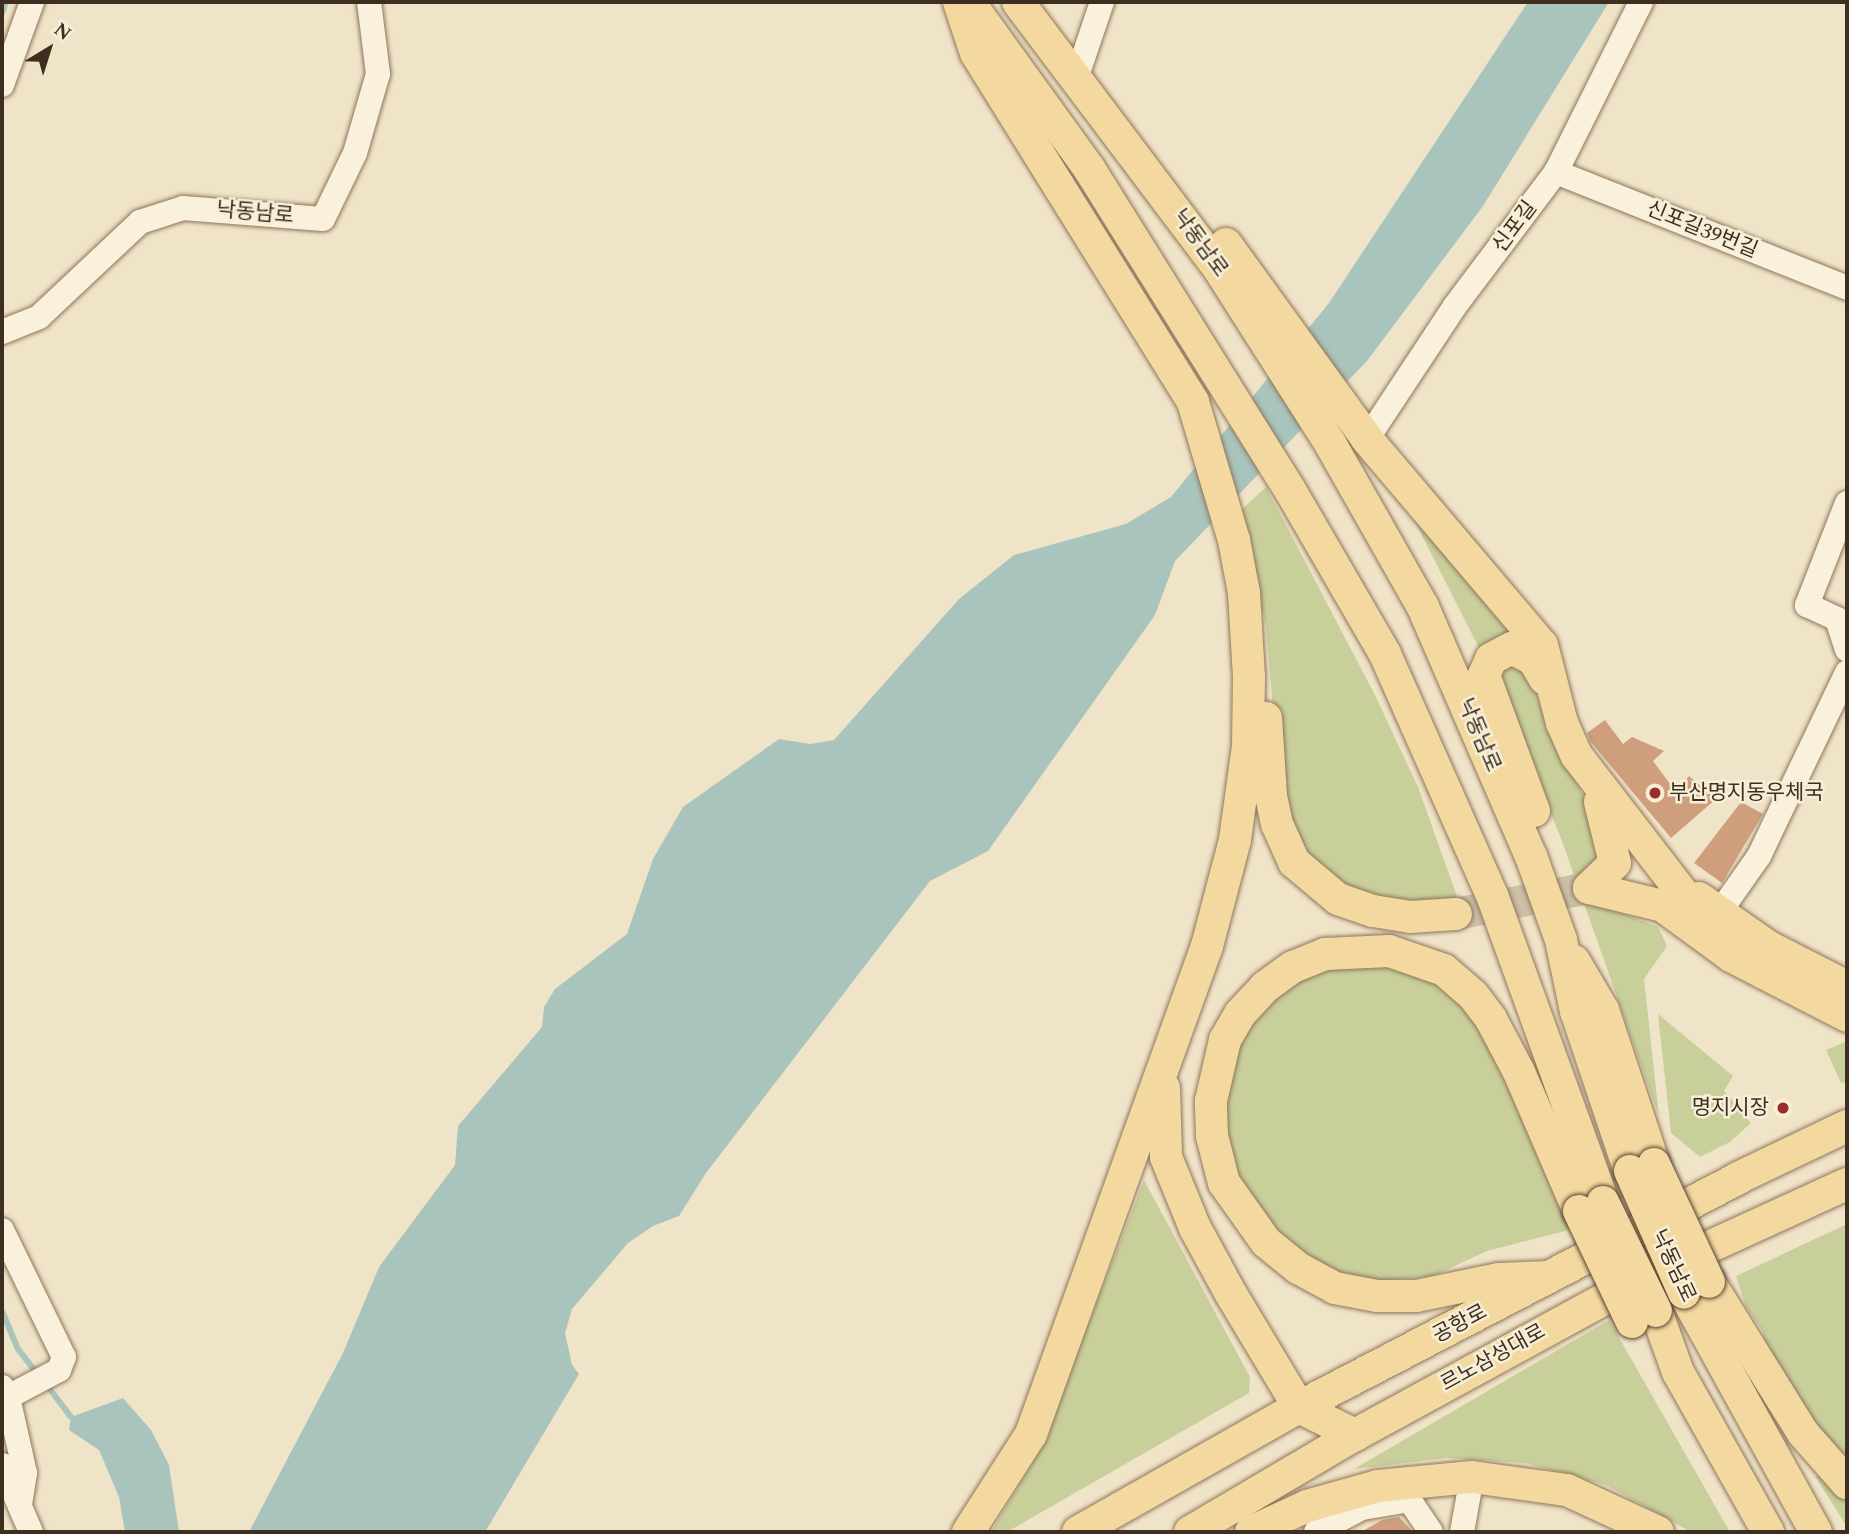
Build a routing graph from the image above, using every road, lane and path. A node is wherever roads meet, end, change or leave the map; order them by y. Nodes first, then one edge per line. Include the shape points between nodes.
1 (32, 2) edge
2 (369, 2) edge
3 (959, 2) edge
4 (969, 2) edge
5 (1018, 2) edge
6 (1102, 2) edge
7 (1640, 2) edge
8 (1068, 63) junction
9 (2, 85) edge
10 (1556, 172) junction
11 (1847, 288) edge
12 (2, 332) edge
13 (1278, 334) junction
14 (1361, 430) junction
15 (1847, 503) edge
16 (1248, 642) junction
17 (1847, 649) edge
18 (1847, 671) edge
19 (1556, 695) junction
20 (1594, 783) junction
21 (1531, 856) junction
22 (1663, 870) junction
23 (1719, 913) junction
24 (1456, 914) tunnel mouth
25 (1731, 956) junction
26 (1847, 987) edge
27 (1813, 1000) junction
28 (1847, 1016) edge
29 (1847, 1023) edge
30 (1163, 1073) junction
31 (1847, 1109) edge
32 (1847, 1126) edge
33 (1812, 1142) junction
34 (1847, 1184) edge
35 (1847, 1195) edge
36 (1806, 1204) junction
37 (1591, 1206) junction
38 (2, 1230) edge
39 (1549, 1277) junction
40 (1697, 1288) junction
41 (5, 1392) edge
42 (1299, 1407) junction
43 (1354, 1435) junction
44 (2, 1465) edge
45 (1472, 1477) junction
46 (1847, 1483) edge
47 (1404, 1491) junction
48 (20, 1506) junction
49 (31, 1532) edge
50 (968, 1532) edge
51 (1078, 1532) edge
52 (1190, 1532) edge
53 (1251, 1532) edge
54 (1316, 1532) edge
55 (1431, 1532) edge
56 (1462, 1532) edge
57 (1658, 1532) edge
58 (1768, 1532) edge
59 (1816, 1532) edge

1 - 9 street
2 - 12 street, 낙동남로 via 378,74 355,153 323,219 183,208 140,222 39,317
3 - 16 main road via 976,53 1193,402 1234,540
4 - 37 main road, 낙동남로 via 1090,170 1290,491 1385,654 1475,854
5 - 8 main road, 낙동남로
6 - 8 street
7 - 10 street, 신포길
8 - 13 main road, 낙동남로 via 1213,260
10 - 11 street, 신포길39번길
10 - 14 street, 신포길
13 - 14 main road
13 - 21 main road, 낙동남로 via 1331,445 1423,607
14 - 19 main road via 1542,645
15 - 17 street via 1807,605 1837,619
16 - 24 main road via 1264,689 1277,824 1294,862 1338,899 1373,911 1410,917
16 - 30 main road via 1248,746 1235,839 1207,946
18 - 23 street via 1759,856
19 - 20 main road via 1568,741
19 - 21 main road via 1533,659 1518,649 1497,653 1486,665 1485,685 1535,813
20 - 22 main road
20 - 25 main road via 1615,856 1612,867 1589,888 1663,906
21 - 40 main road, 낙동남로, bridge via 1561,940 1576,1011
22 - 23 main road
22 - 25 main road
23 - 26 main road via 1793,961
25 - 27 main road
27 - 28 main road
27 - 29 main road
30 - 42 main road via 1167,1157 1195,1228
30 - 50 main road via 1031,1434
31 - 33 main road
32 - 33 main road, 공항로
33 - 39 main road, 공항로
34 - 36 main road
35 - 36 main road
36 - 43 main road, 르노삼성대로 via 1650,1274
37 - 39 main road via 1491,1018 1444,970 1389,951 1325,954 1293,967 1265,987 1240,1014 1225,1040 1211,1101 1212,1136 1224,1182 1266,1242 1298,1268 1335,1288 1377,1296 1416,1296 1499,1279
37 - 58 main road, 낙동남로, bridge via 1644,1316
38 - 41 street via 63,1351 59,1370
39 - 42 main road, 공항로
40 - 46 main road via 1803,1433
40 - 59 main road, 낙동남로
41 - 48 street via 24,1473
42 - 43 main road
42 - 51 main road, 공항로
43 - 52 main road, 르노삼성대로
44 - 48 street
45 - 47 main road
45 - 56 street
45 - 57 main road via 1567,1490
47 - 53 main road via 1307,1506
47 - 54 street
47 - 55 street
48 - 49 street

